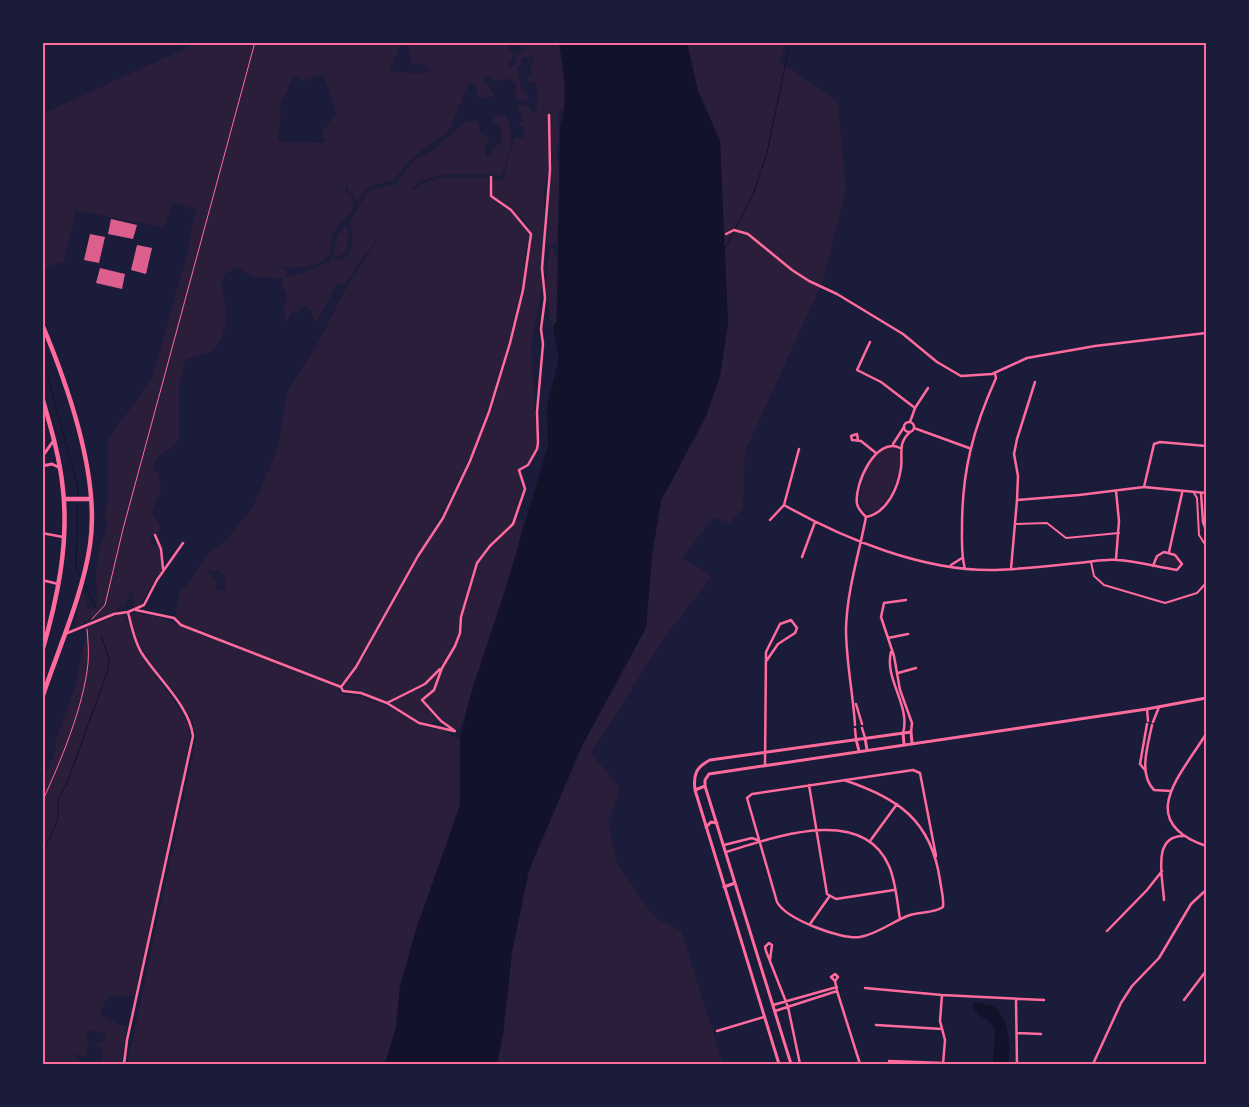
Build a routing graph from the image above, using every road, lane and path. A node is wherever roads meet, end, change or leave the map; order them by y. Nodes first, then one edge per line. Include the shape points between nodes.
1 (255, 42) edge
2 (550, 115) dead end
3 (491, 177) dead end
4 (726, 234) dead end
5 (42, 324) edge
6 (1206, 333) edge
7 (870, 342) dead end
8 (995, 374) junction
9 (1035, 382) dead end
10 (928, 388) dead end
11 (42, 397) edge
12 (915, 408) junction
13 (910, 422) junction
14 (904, 426) junction
15 (914, 428) junction
16 (910, 432) junction
17 (54, 440) junction
18 (858, 440) dead end
19 (893, 444) junction
20 (1206, 446) edge
21 (900, 448) junction
22 (969, 448) junction
23 (799, 449) dead end
24 (876, 453) junction
25 (42, 457) edge
26 (42, 466) edge
27 (61, 469) junction
28 (1144, 487) junction
29 (1116, 491) junction
30 (1182, 492) junction
31 (1194, 493) junction
32 (1200, 493) junction
33 (1206, 493) edge
34 (64, 499) junction
35 (89, 499) junction
36 (1018, 500) junction
37 (784, 505) junction
38 (866, 516) junction
39 (770, 520) dead end
40 (814, 522) junction
41 (1015, 524) junction
42 (1206, 530) edge
43 (42, 533) edge
44 (1119, 533) junction
45 (155, 536) dead end
46 (64, 537) junction
47 (861, 542) junction
48 (184, 543) dead end
49 (1206, 546) edge
50 (1169, 552) junction
51 (802, 556) dead end
52 (962, 558) junction
53 (1116, 560) junction
54 (1091, 562) junction
55 (949, 566) junction
56 (1154, 566) junction
57 (965, 569) junction
58 (1011, 569) junction
59 (164, 570) junction
60 (42, 580) edge
61 (1206, 584) edge
62 (59, 585) junction
63 (906, 600) dead end
64 (136, 610) junction
65 (128, 612) junction
66 (87, 624) junction
67 (42, 627) edge
68 (49, 629) junction
69 (63, 634) junction
70 (908, 634) dead end
71 (888, 638) junction
72 (892, 650) junction
73 (42, 652) edge
74 (767, 660) junction
75 (442, 668) junction
76 (916, 668) dead end
77 (898, 673) junction
78 (341, 687) junction
79 (42, 698) edge
80 (1206, 698) edge
81 (388, 703) junction
82 (855, 703) junction
83 (1159, 707) junction
84 (1147, 710) junction
85 (1155, 717) junction
86 (1148, 721) junction
87 (862, 724) dead end
88 (855, 725) dead end
89 (862, 728) dead end
90 (855, 730) dead end
91 (910, 732) junction
92 (902, 733) junction
93 (1206, 734) edge
94 (865, 738) junction
95 (856, 739) junction
96 (912, 743) junction
97 (904, 744) junction
98 (867, 750) junction
99 (859, 751) junction
100 (766, 753) junction
101 (765, 765) junction
102 (1145, 770) junction
103 (844, 780) junction
104 (705, 786) junction
105 (809, 786) junction
106 (695, 790) junction
107 (1171, 791) junction
108 (42, 802) edge
109 (897, 804) junction
110 (717, 824) junction
111 (706, 827) junction
112 (816, 831) junction
113 (1185, 836) junction
114 (760, 840) junction
115 (870, 841) junction
116 (724, 845) junction
117 (1206, 846) edge
118 (726, 852) junction
119 (936, 856) junction
120 (1162, 871) junction
121 (736, 883) junction
122 (724, 887) junction
123 (894, 890) junction
124 (1206, 890) edge
125 (829, 896) junction
126 (1164, 900) dead end
127 (900, 919) junction
128 (810, 924) junction
129 (1107, 931) dead end
130 (770, 960) junction
131 (1206, 971) edge
132 (1201, 980) junction
133 (836, 981) dead end
134 (1206, 982) edge
135 (836, 987) junction
136 (865, 988) dead end
137 (837, 991) junction
138 (942, 995) junction
139 (1016, 999) junction
140 (1044, 1000) dead end
141 (1184, 1000) dead end
142 (786, 1001) junction
143 (773, 1004) junction
144 (788, 1007) junction
145 (775, 1012) junction
146 (764, 1017) junction
147 (876, 1025) dead end
148 (942, 1029) junction
149 (717, 1032) dead end
150 (1017, 1033) junction
151 (1041, 1034) dead end
152 (889, 1061) dead end
153 (124, 1064) edge
154 (779, 1064) edge
155 (792, 1064) edge
156 (800, 1064) edge
157 (860, 1064) edge
158 (943, 1064) edge
159 (1017, 1064) edge
160 (1093, 1064) edge

1 - 66 path via 105,605
2 - 75 street via 550,170 542,268 546,298 536,412 537,449 528,465 519,470 525,489 513,524 476,563 460,633
3 - 78 street via 491,196 511,210 531,234 523,290 507,353 489,412 446,511 367,649
4 - 8 street via 734,230 748,234 792,270 903,334 937,362 961,376
5 - 35 highway via 71,407 87,472
6 - 8 street via 1027,358
7 - 12 street via 857,370 881,382
8 - 22 street
9 - 36 street via 1016,439
10 - 12 street
11 - 17 highway
12 - 13 street
13 - 14 street
13 - 15 street
14 - 16 street
14 - 19 street
15 - 16 street
15 - 22 street
16 - 21 street
17 - 25 street
17 - 27 highway
18 - 24 street
19 - 21 street
19 - 24 street
20 - 28 street via 1154,444
21 - 38 street via 901,468 892,493 879,511
22 - 52 street via 962,514
23 - 37 street
24 - 38 street via 867,467 857,500 860,511
26 - 27 street via 52,464
27 - 34 highway
28 - 29 street
28 - 30 street
29 - 36 street
29 - 44 street
30 - 31 street
30 - 50 street
31 - 32 street
31 - 49 street via 1199,535
32 - 33 street
32 - 42 street via 1202,522
34 - 35 highway
34 - 46 highway
35 - 69 highway via 87,563
36 - 41 street
37 - 39 street
37 - 40 street
38 - 47 street
40 - 47 street
40 - 51 street
41 - 44 street via 1047,523 1066,538
41 - 58 street
43 - 46 street
44 - 53 street
45 - 59 street
46 - 62 highway
47 - 55 street
47 - 82 street via 850,590 846,629
48 - 59 street
50 - 56 street via 1157,556
50 - 56 street via 1181,559 1180,569
52 - 55 street
52 - 57 street
53 - 54 street
53 - 56 street
54 - 58 street
54 - 61 street via 1094,576 1104,585 1165,603 1197,593
55 - 57 street
57 - 58 street
59 - 64 street via 144,605
60 - 62 street
62 - 68 highway
63 - 71 street via 889,600 882,606 881,617
64 - 65 street
64 - 78 street via 174,618 181,625
65 - 66 street
65 - 153 street via 141,652 189,720 193,736
66 - 69 street
66 - 108 path via 88,664 82,694
67 - 68 street
68 - 73 highway
69 - 79 highway
70 - 71 street
71 - 72 street
72 - 77 street
72 - 92 street via 890,667 906,723
74 - 74 street via 778,644 795,633 797,628 791,620 780,624 767,646
74 - 100 street
75 - 81 street via 425,684
75 - 81 street via 434,690 422,702 456,731 419,723
76 - 77 street
77 - 91 street via 900,690 912,723
78 - 81 street via 343,691 361,693
80 - 83 street
82 - 87 street
82 - 88 street
83 - 84 street
83 - 85 street
84 - 86 street
84 - 96 street
85 - 86 street
85 - 102 street
86 - 102 street via 1140,755 1140,764
89 - 94 street
90 - 95 street
91 - 92 street
91 - 96 street
92 - 94 street
92 - 97 street
93 - 107 street
94 - 95 street
94 - 98 street
95 - 99 street
95 - 100 street
96 - 97 street
97 - 98 street
98 - 99 street
99 - 101 street
100 - 101 street
100 - 106 street via 710,760 696,771 693,779
101 - 104 street via 712,773 706,777
102 - 107 street via 1148,784 1154,790
103 - 105 street
103 - 109 street via 878,792
103 - 119 street via 913,770 920,773
104 - 106 street
104 - 110 street
105 - 112 street
105 - 114 street via 752,794 746,798
106 - 111 street
107 - 113 street via 1166,804 1167,814 1171,823
109 - 115 street
109 - 119 street via 919,826
110 - 111 street via 711,822
110 - 116 street
111 - 122 street
112 - 114 street
112 - 115 street via 851,832
112 - 125 street via 825,890
113 - 117 street
113 - 120 street via 1173,838 1163,847
114 - 116 street via 752,838
114 - 118 street
114 - 128 street via 780,907
115 - 123 street via 889,866
116 - 118 street
118 - 121 street
119 - 127 street via 944,906
120 - 126 street
120 - 129 street
121 - 122 street
121 - 143 street
122 - 146 street
123 - 125 street via 836,899
123 - 127 street
124 - 160 street via 1191,904 1160,958 1132,986
125 - 128 street
127 - 128 street via 870,935 852,938
130 - 130 street via 765,947 769,943 772,945
130 - 142 street
131 - 132 street
132 - 134 street
132 - 141 street
133 - 135 street
135 - 137 street
135 - 142 street
136 - 138 street
137 - 144 street
137 - 157 street
138 - 139 street
138 - 148 street
139 - 140 street
139 - 150 street
142 - 143 street
142 - 144 street
143 - 145 street
144 - 145 street
144 - 156 street
145 - 155 street
146 - 149 street
146 - 154 street
147 - 148 street
148 - 158 street via 945,1040
150 - 151 street
150 - 159 street
152 - 158 street

